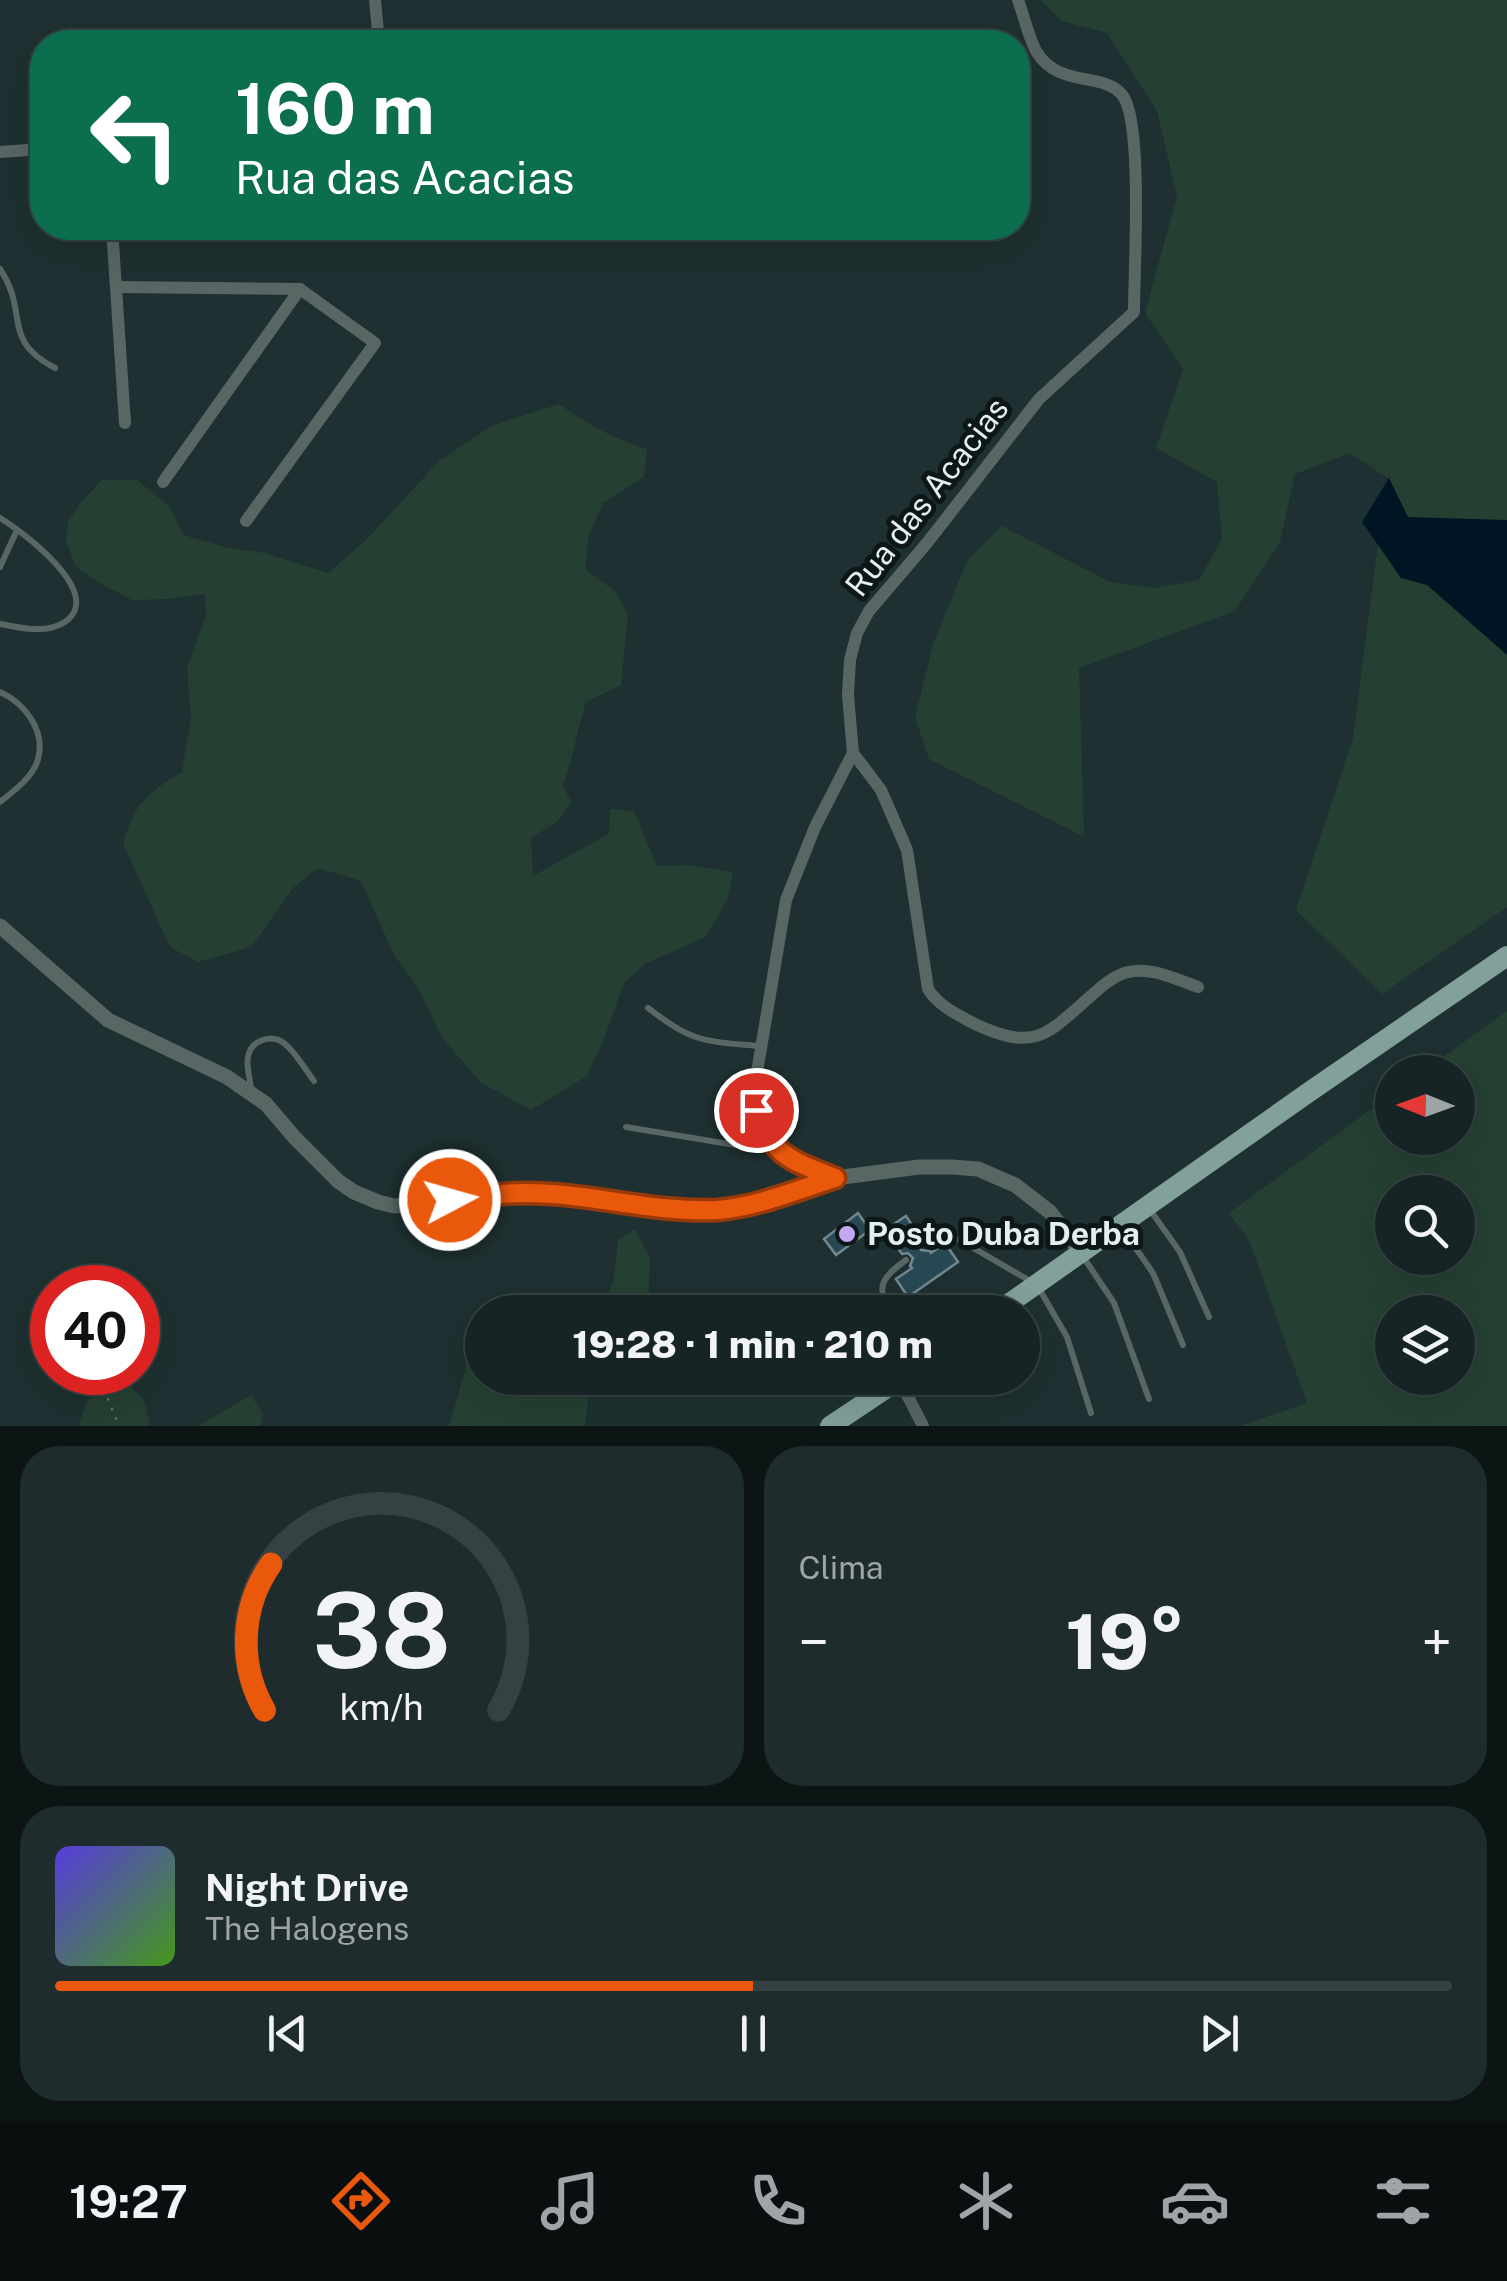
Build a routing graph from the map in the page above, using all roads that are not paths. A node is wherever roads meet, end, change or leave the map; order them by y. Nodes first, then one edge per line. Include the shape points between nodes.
1 (375, 0) edge
2 (1018, 0) edge
3 (378, 30) edge
4 (1029, 30) edge
5 (1030, 33) edge
6 (30, 150) edge
7 (0, 152) edge
8 (113, 240) edge
9 (0, 270) edge
10 (117, 286) junction
11 (300, 289) junction
12 (55, 368) dead end
13 (125, 423) dead end
14 (162, 482) dead end
15 (0, 518) edge
16 (246, 521) dead end
17 (17, 530) junction
18 (0, 567) edge
19 (0, 624) edge
20 (0, 692) edge
21 (854, 753) junction
22 (0, 802) edge
23 (0, 926) edge
24 (1507, 956) edge
25 (1198, 988) dead end
26 (648, 1008) dead end
27 (760, 1046) junction
28 (314, 1081) dead end
29 (252, 1094) junction
30 (626, 1127) dead end
31 (779, 1152) junction
32 (835, 1178) junction
33 (1147, 1206) junction
34 (1120, 1226) junction
35 (926, 1245) dead end
36 (1082, 1254) junction
37 (906, 1260) dead end
38 (1037, 1285) junction
39 (882, 1295) edge
40 (1023, 1295) edge
41 (1209, 1317) dead end
42 (1183, 1345) dead end
43 (876, 1395) edge
44 (909, 1395) edge
45 (1150, 1398) dead end
46 (1091, 1413) dead end
47 (830, 1426) edge
48 (923, 1426) edge

1 - 3 street
2 - 4 street, Rua das Acacias
5 - 21 street, Rua das Acacias via 1037,53 1060,73 1116,89 1131,114 1134,312 1040,399 869,612 850,660
6 - 7 street
8 - 10 street
9 - 12 lane via 18,347
10 - 11 street
10 - 13 street
11 - 14 street
11 - 16 street via 375,343
15 - 17 lane
17 - 18 lane
17 - 19 lane via 70,582 76,608 54,628
20 - 22 lane via 29,714 39,745 28,777
21 - 25 street via 881,790 907,850 928,989 943,1005 990,1030 1031,1039 1129,972 1162,974
21 - 27 street via 786,900
23 - 29 street via 108,1020
24 - 33 main road
26 - 27 lane via 694,1036
27 - 31 street via 756,1110
28 - 29 lane via 286,1044 259,1040 247,1062
29 - 32 street via 338,1181 394,1206 528,1193 722,1210
30 - 31 lane
31 - 32 street
32 - 36 street via 919,1167 978,1169 1035,1198
33 - 34 main road
33 - 41 lane via 1180,1252
34 - 36 main road
34 - 42 lane via 1154,1273
35 - 38 lane via 937,1236 958,1239
36 - 38 main road
36 - 45 lane via 1114,1304
37 - 39 lane via 887,1273
38 - 40 main road
38 - 46 lane via 1067,1337
43 - 47 main road
44 - 48 street

